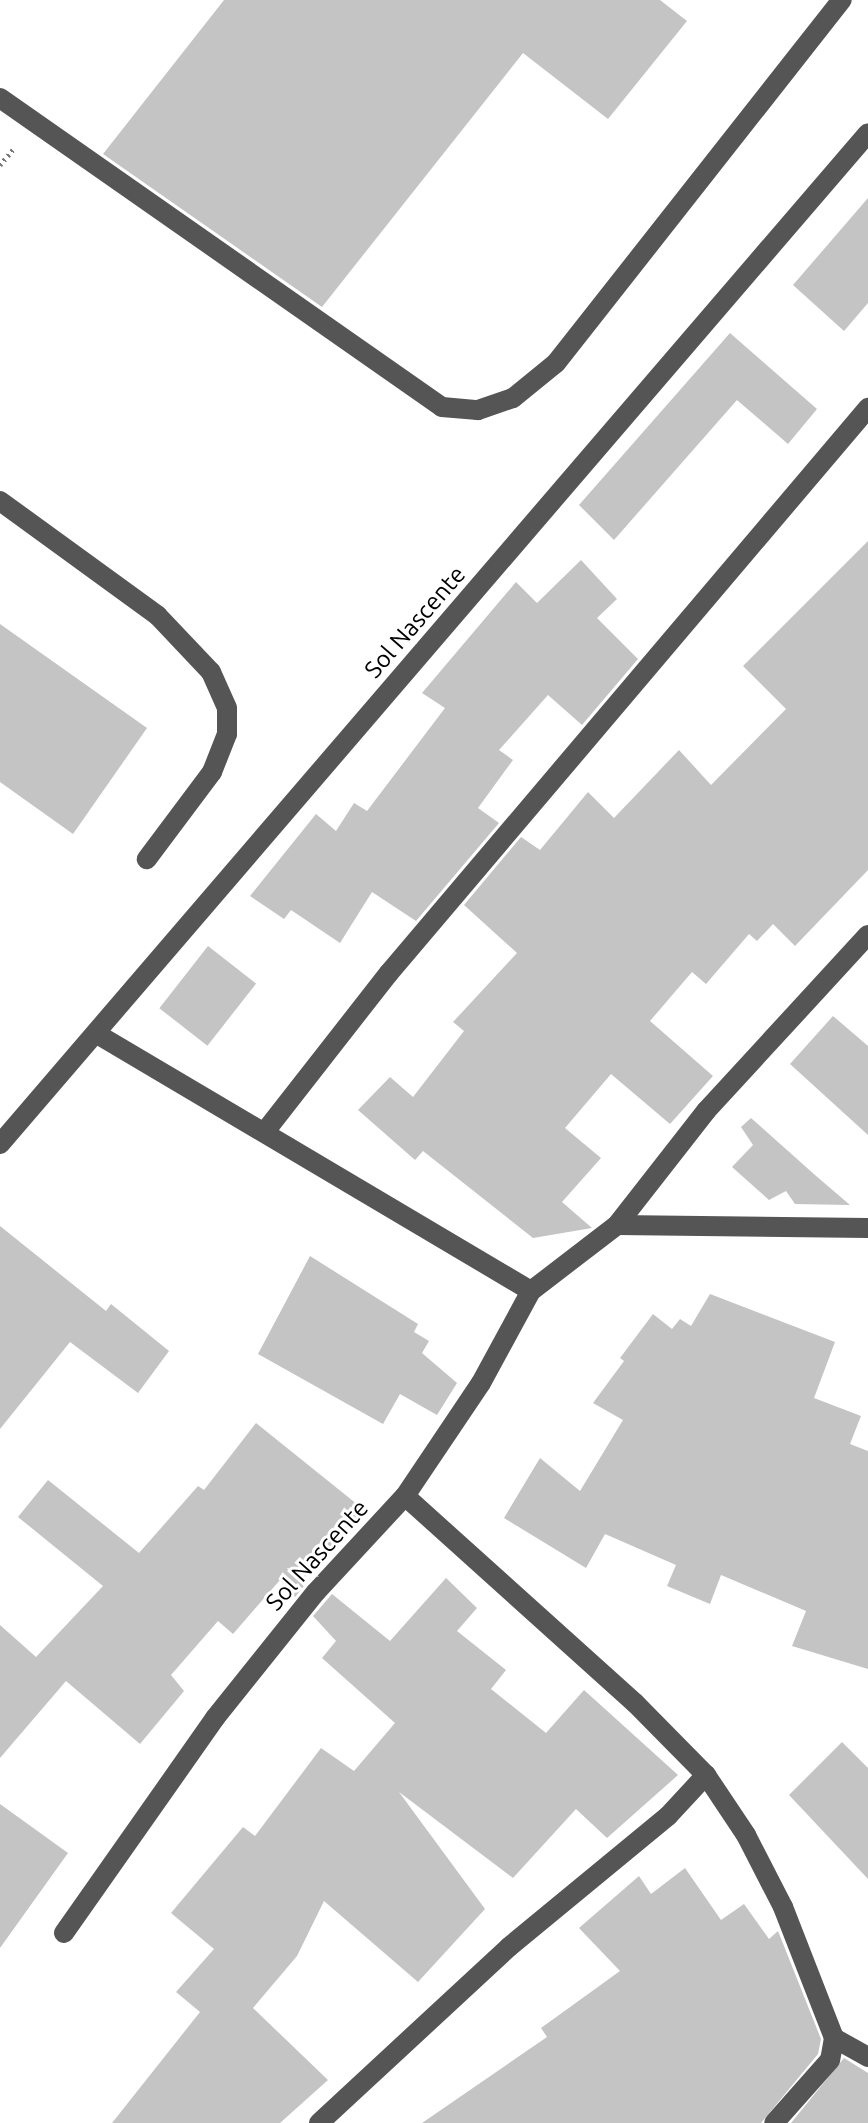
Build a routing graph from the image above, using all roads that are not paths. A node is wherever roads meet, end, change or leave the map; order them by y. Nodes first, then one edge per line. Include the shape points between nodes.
1 (842, 0) edge
2 (0, 98) edge
3 (868, 133) edge
4 (868, 408) edge
5 (0, 501) edge
6 (147, 859) dead end
7 (868, 935) edge
8 (97, 1034) junction
9 (267, 1129) junction
10 (0, 1144) edge
11 (617, 1225) junction
12 (868, 1228) edge
13 (531, 1291) junction
14 (405, 1496) junction
15 (706, 1775) junction
16 (64, 1933) dead end
17 (834, 2038) junction
18 (868, 2057) edge
19 (319, 2123) edge
20 (774, 2123) edge

1 - 2 street via 556,363 513,398 478,410 442,407
3 - 8 street, Sol Nascente
4 - 9 street via 389,973
5 - 6 street via 158,616 211,672 227,708 227,734 212,772
7 - 11 street, Sol Nascente via 706,1111
8 - 9 street
8 - 10 street, Sol Nascente
9 - 13 street via 396,1216
11 - 12 street
11 - 13 street, Sol Nascente
13 - 14 street, Sol Nascente via 481,1383
14 - 15 street
14 - 16 street, Sol Nascente via 316,1592 215,1718
15 - 17 street via 783,1907
15 - 19 street via 668,1816 509,1947
17 - 18 street
17 - 20 street via 830,2060

